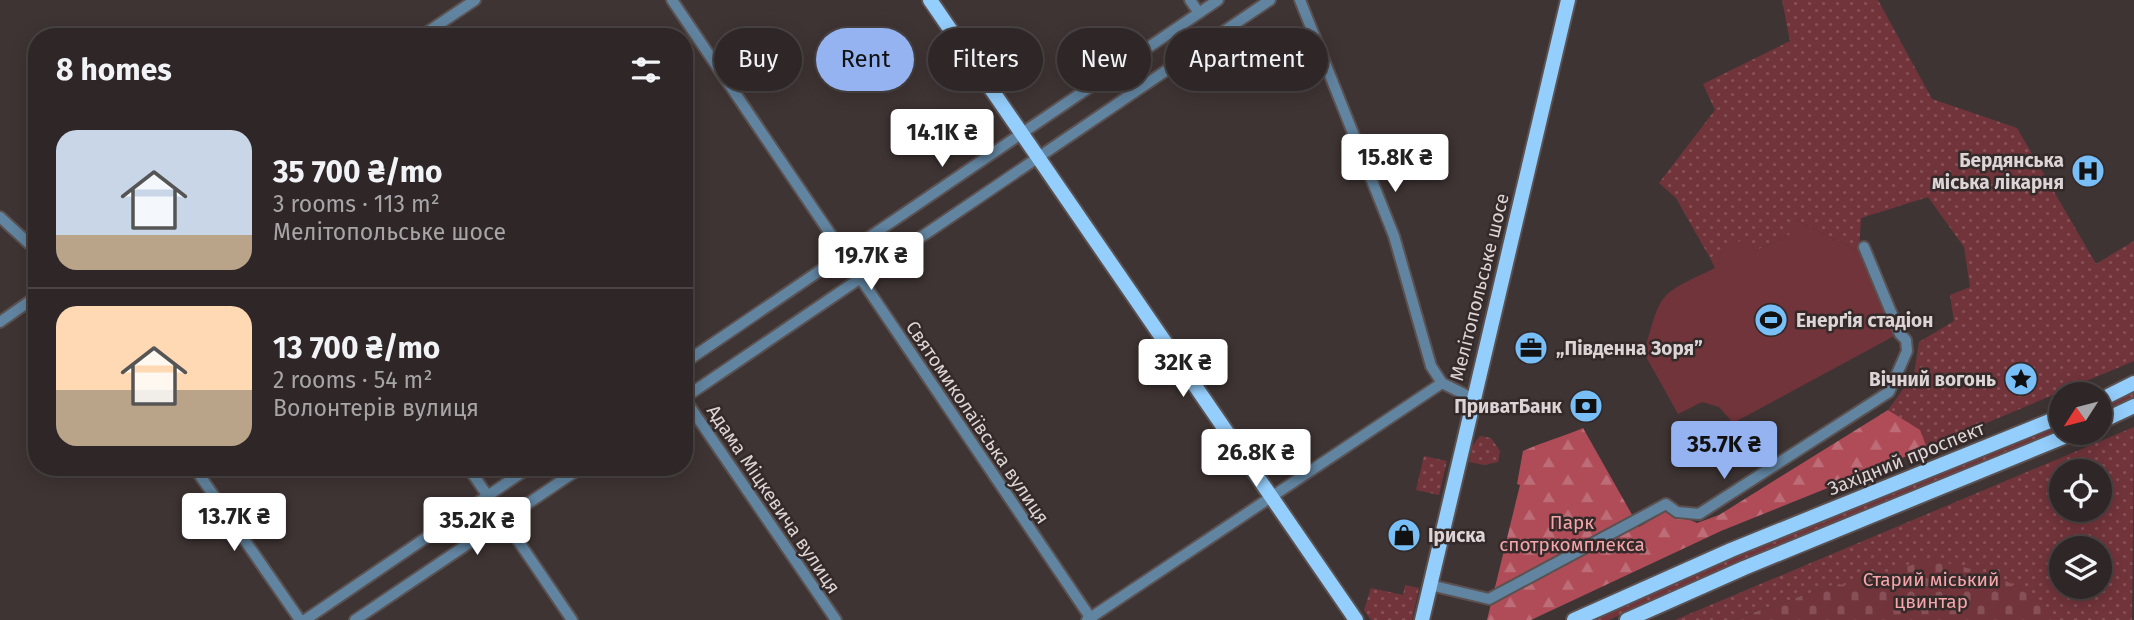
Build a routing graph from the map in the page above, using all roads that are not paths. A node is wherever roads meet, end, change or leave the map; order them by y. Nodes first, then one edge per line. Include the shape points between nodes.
1 (475, 0) edge
2 (672, 0) edge
3 (930, 0) edge
4 (1190, 0) edge
5 (1218, 0) edge
6 (1270, 0) edge
7 (1300, 0) edge
8 (1568, 0) edge
9 (1199, 13) junction
10 (441, 28) edge
11 (691, 28) edge
12 (693, 31) edge
13 (1022, 134) junction
14 (1039, 159) junction
15 (0, 217) edge
16 (28, 243) edge
17 (1864, 247) dead end
18 (843, 255) junction
19 (860, 280) junction
20 (28, 302) edge
21 (0, 321) edge
22 (693, 357) edge
23 (1442, 383) junction
24 (2134, 383) edge
25 (693, 392) edge
26 (2112, 394) edge
27 (1472, 398) junction
28 (2134, 405) edge
29 (693, 411) edge
30 (2112, 416) edge
31 (2049, 421) edge
32 (2049, 443) edge
33 (200, 476) edge
34 (474, 476) edge
35 (517, 476) edge
36 (569, 476) edge
37 (488, 496) junction
38 (1272, 498) junction
39 (504, 520) junction
40 (1430, 585) junction
41 (1090, 619) edge
42 (302, 620) edge
43 (355, 620) edge
44 (572, 620) edge
45 (835, 620) edge
46 (1356, 620) edge
47 (1422, 620) edge
48 (1574, 620) edge
49 (1627, 620) edge

1 - 10 street
2 - 11 street, Святомиколаївська вулиця
3 - 13 main road
4 - 9 street
5 - 9 street
6 - 14 street
7 - 23 street via 1394,236 1431,366
8 - 27 main road, Мелітопольське шосе
9 - 13 street
12 - 18 street, Святомиколаївська вулиця
13 - 14 main road
13 - 18 street
14 - 19 street
14 - 38 main road
15 - 16 street
17 - 40 street via 1906,340 1907,351 1889,392 1699,514 1677,512 1666,504 1489,599
18 - 19 street, Святомиколаївська вулиця
18 - 22 street
19 - 25 street
19 - 41 street, Святомиколаївська вулиця
20 - 21 street
23 - 27 street
23 - 38 street
24 - 26 main road
27 - 40 main road, Мелітопольське шосе
28 - 30 main road
29 - 45 street, Адама Міцкевича вулиця
31 - 48 main road, Західний проспект via 1731,550
32 - 49 main road, Західний проспект
33 - 42 street
34 - 37 street
35 - 37 street
36 - 39 street
37 - 39 street
37 - 42 street
38 - 41 street
38 - 46 main road
39 - 43 street
39 - 44 street
40 - 47 main road, Мелітопольське шосе

